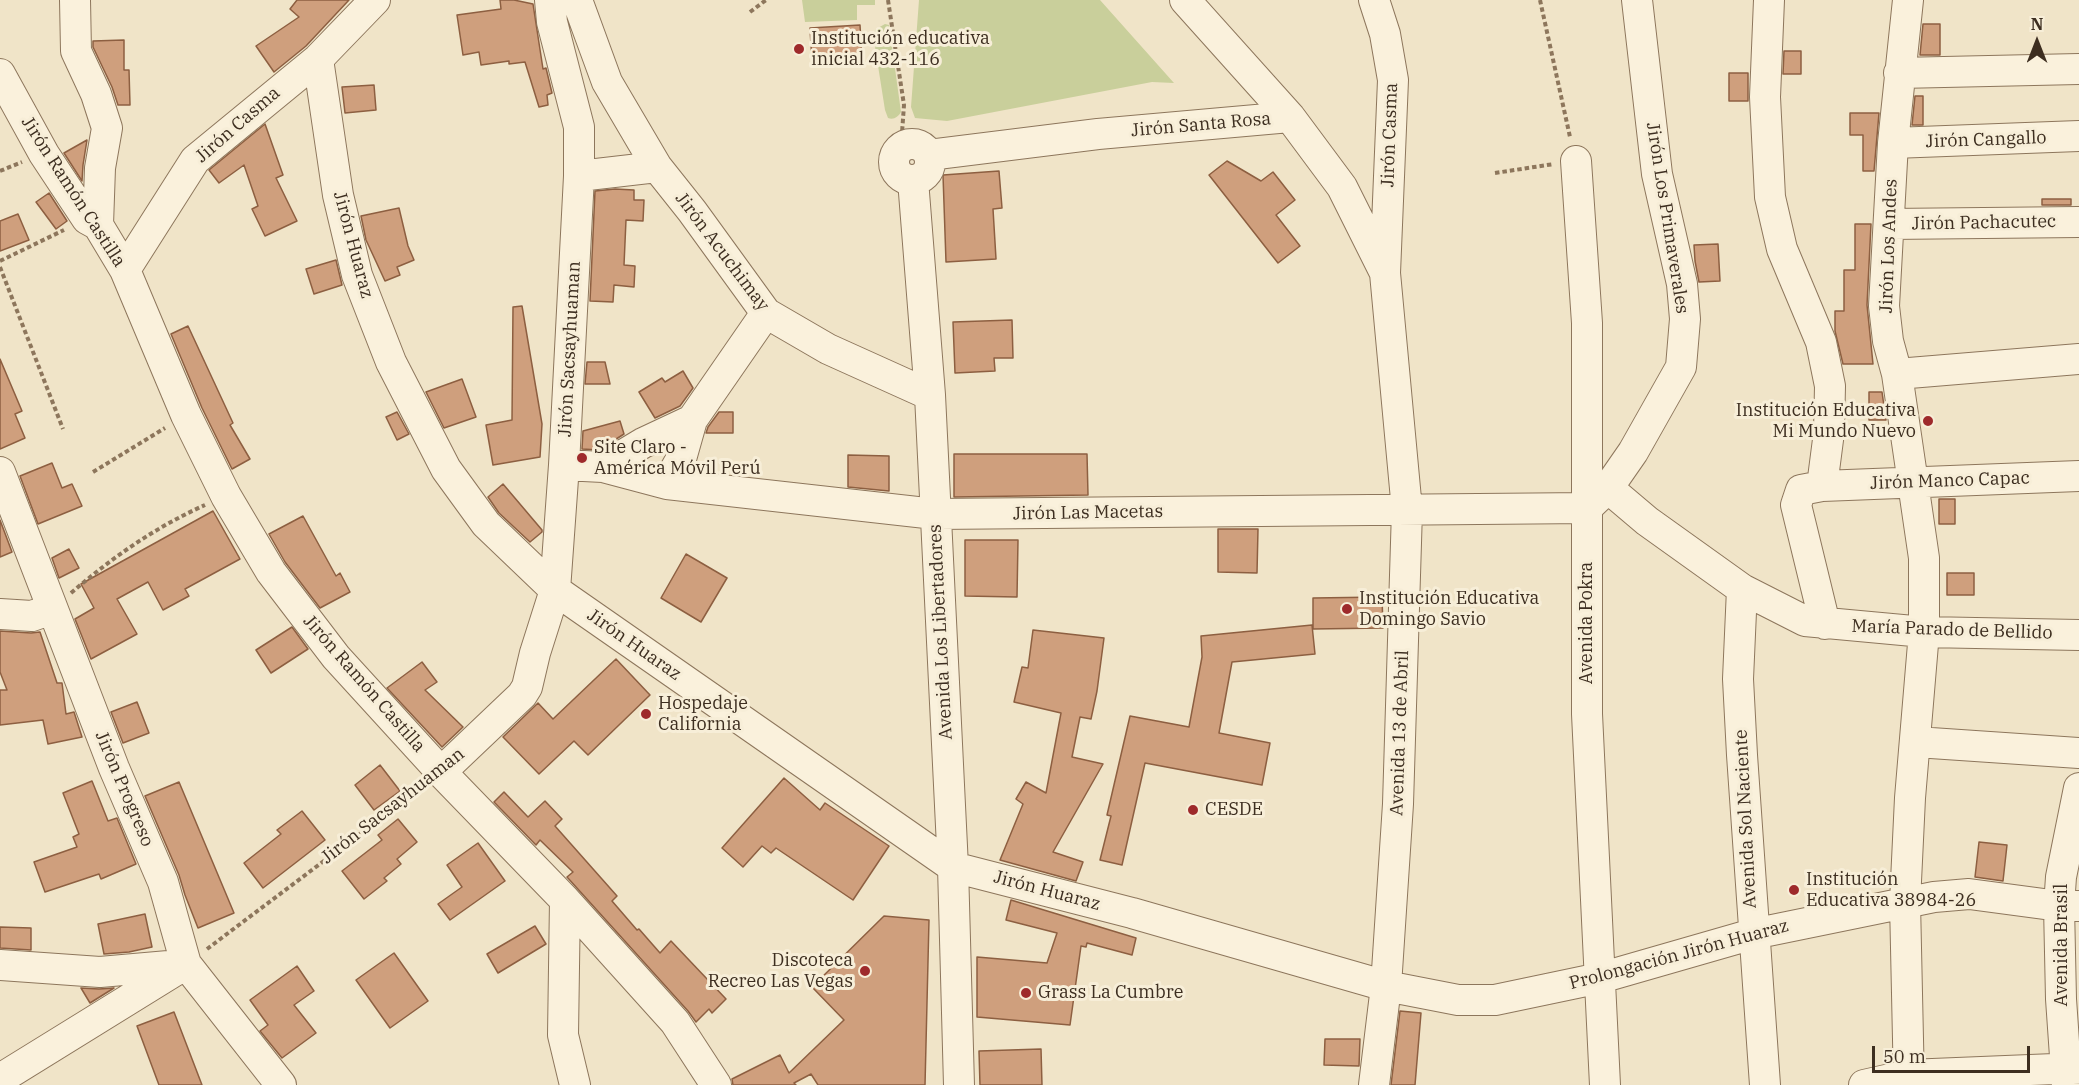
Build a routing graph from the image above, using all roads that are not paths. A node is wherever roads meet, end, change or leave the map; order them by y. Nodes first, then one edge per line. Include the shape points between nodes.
1 (75, 0) edge
2 (375, 0) edge
3 (550, 0) edge
4 (577, 0) edge
5 (1185, 0) edge
6 (1374, 0) edge
7 (1637, 0) edge
8 (1769, 0) edge
9 (1908, 0) edge
10 (318, 59) junction
11 (2079, 69) edge
12 (1899, 73) junction
13 (0, 74) edge
14 (1290, 117) junction
15 (2079, 136) edge
16 (1893, 143) junction
17 (1576, 161) road end
18 (657, 167) junction
19 (579, 176) junction
20 (913, 180) joint
21 (92, 222) junction
22 (2079, 222) edge
23 (1889, 224) junction
24 (125, 270) junction
25 (1385, 273) junction
26 (765, 314) junction
27 (2079, 359) edge
28 (1897, 374) junction
29 (930, 395) junction
30 (692, 420) junction
31 (564, 465) junction
32 (603, 467) junction
33 (0, 472) edge
34 (2079, 476) edge
35 (667, 484) junction
36 (1914, 484) junction
37 (1822, 486) junction
38 (1608, 488) junction
39 (1587, 508) junction
40 (1407, 510) junction
41 (935, 514) junction
42 (1742, 589) junction
43 (555, 590) junction
44 (52, 609) junction
45 (0, 614) edge
46 (1825, 624) junction
47 (1924, 632) junction
48 (2079, 635) edge
49 (1916, 742) junction
50 (2079, 753) edge
51 (441, 772) junction
52 (2079, 788) edge
53 (953, 867) junction
54 (565, 900) junction
55 (1905, 902) junction
56 (2069, 906) edge
57 (1753, 934) junction
58 (186, 964) junction
59 (0, 965) edge
60 (1600, 978) junction
61 (1386, 986) junction
62 (2070, 1074) edge
63 (0, 1079) edge
64 (1908, 1080) edge
65 (281, 1085) edge
66 (575, 1085) edge
67 (716, 1085) edge
68 (959, 1085) edge
69 (1374, 1085) edge
70 (1605, 1085) edge
71 (1765, 1085) edge
72 (1864, 1085) edge

1 - 21 street via 76,51 107,128
2 - 10 street, Jirón Casma
3 - 19 street, Jirón Sacsayhuaman via 579,126
4 - 18 street, Jirón Acuchimay via 607,82
5 - 14 street
6 - 25 street, Jirón Casma via 1386,34 1393,80
7 - 38 street, Jirón Los Primaverales via 1657,174 1682,284 1685,319 1681,367
8 - 37 street via 1765,98 1770,197 1782,249 1821,342 1830,386
9 - 12 street, Jirón Los Andes
10 - 24 street, Jirón Casma via 195,160
10 - 43 street, Jirón Huaraz via 338,195 357,275 391,362 446,469 486,524
11 - 12 street
12 - 16 street, Jirón Los Andes
13 - 21 street, Jirón Ramón Castilla via 44,154
14 - 20 street, Jirón Santa Rosa via 896,153 894,168 898,175
14 - 25 street, Jirón Santa Rosa via 1342,188
15 - 16 street, Jirón Cangallo
16 - 23 street, Jirón Los Andes
17 - 39 street, Avenida Pokra via 1587,323
18 - 19 street
18 - 26 street, Jirón Acuchimay
19 - 31 street, Jirón Sacsayhuaman
20 - 29 street, Avenida Los Libertadores
21 - 24 street, Jirón Ramón Castilla
22 - 23 street, Jirón Pachacutec
23 - 28 street, Jirón Los Andes via 1884,306
24 - 51 street, Jirón Ramón Castilla via 225,496 271,572 336,657
25 - 40 street, Avenida 13 de Abril
26 - 29 street, Jirón Acuchimay via 828,349
26 - 30 street
27 - 28 street
28 - 36 street, Jirón Los Andes
29 - 41 street, Avenida Los Libertadores
30 - 32 street
30 - 35 street via 681,459
31 - 32 street, Jirón Las Macetas
31 - 43 street, Jirón Sacsayhuaman
32 - 35 street, Jirón Las Macetas
33 - 44 street, Jirón Progreso
34 - 36 street, Jirón Manco Capac
35 - 41 street, Jirón Las Macetas
36 - 37 street, Jirón Manco Capac
36 - 47 street, Jirón Los Andes via 1924,558
37 - 46 street via 1801,490 1797,505
38 - 39 street
38 - 42 street, María Parado de Bellido
39 - 40 street, Jirón Las Macetas
39 - 60 street, Avenida Pokra via 1587,714
40 - 41 street, Jirón Las Macetas
40 - 61 street, Avenida 13 de Abril via 1398,804
41 - 53 street, Avenida Los Libertadores
42 - 46 street, María Parado de Bellido via 1805,621
42 - 57 street, Avenida Sol Naciente via 1738,679
43 - 51 street, Jirón Sacsayhuaman via 527,687
43 - 53 street, Jirón Huaraz
44 - 45 street via 32,616
44 - 58 street, Jirón Progreso via 163,882
46 - 47 street, María Parado de Bellido
47 - 48 street, María Parado de Bellido
47 - 49 street, Jirón Los Andes
49 - 50 street
49 - 55 street, Jirón Los Andes
51 - 54 street, Jirón Ramón Castilla
52 - 56 street, Avenida Brasil via 2061,877
53 - 61 street, Jirón Huaraz via 1132,913
53 - 68 street, Avenida Los Libertadores
54 - 66 street via 563,1035
54 - 67 street, Jirón Ramón Castilla via 675,1022
55 - 56 street, Prolongación Jirón Huaraz via 1969,894
55 - 57 street, Prolongación Jirón Huaraz
55 - 64 street, Jirón Los Andes
56 - 62 street, Avenida Brasil
57 - 60 street, Prolongación Jirón Huaraz
57 - 71 street, Avenida Sol Naciente
58 - 59 street via 100,972
58 - 63 street
58 - 65 street, Jirón Progreso
60 - 61 street, Prolongación Jirón Huaraz via 1495,1000 1458,1000
60 - 70 street, Avenida Pokra
61 - 69 street, Avenida 13 de Abril
62 - 64 street
64 - 72 street

